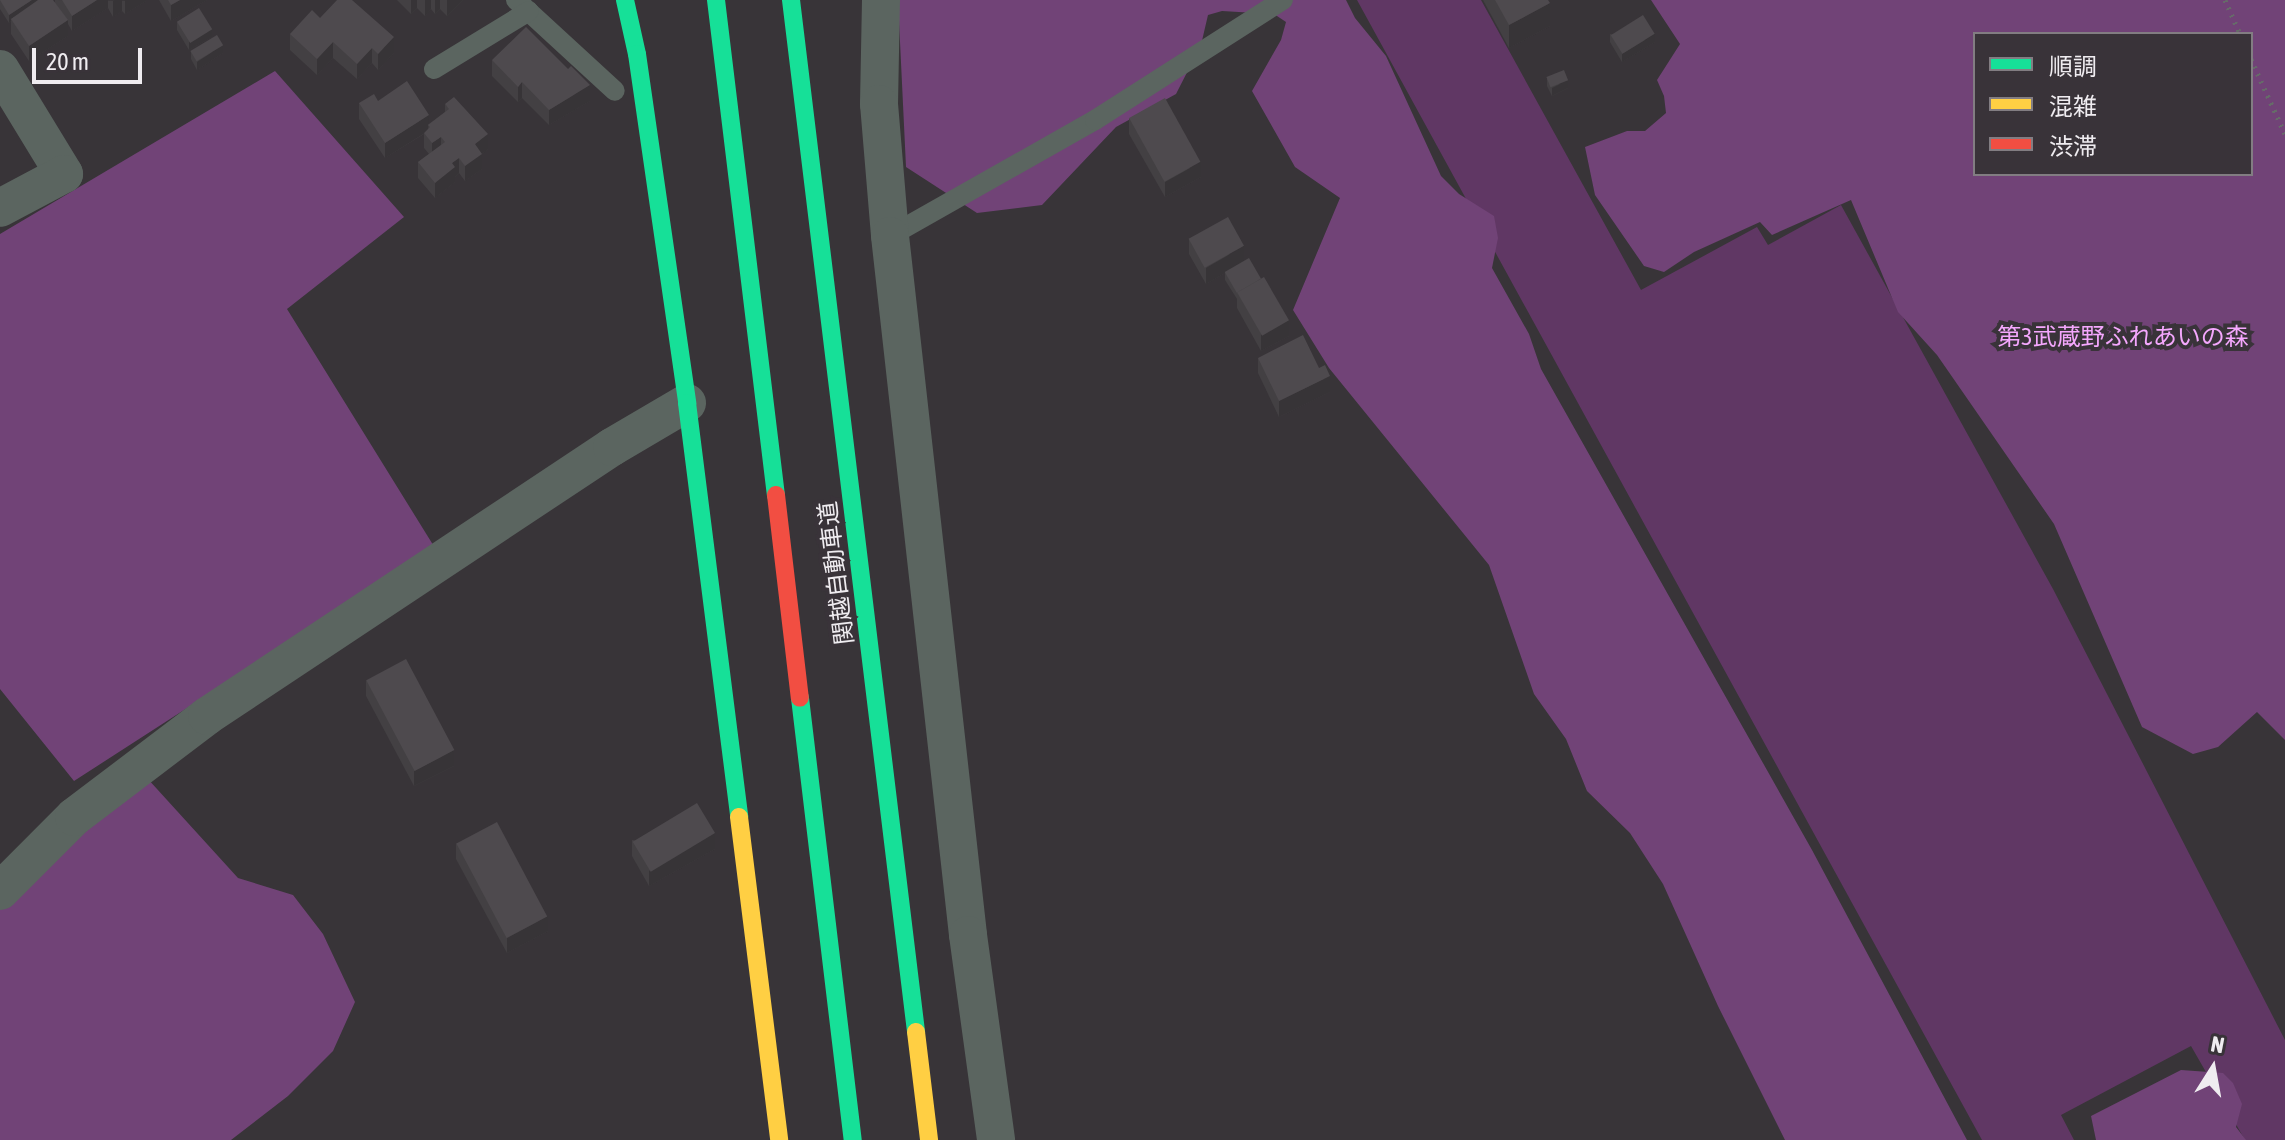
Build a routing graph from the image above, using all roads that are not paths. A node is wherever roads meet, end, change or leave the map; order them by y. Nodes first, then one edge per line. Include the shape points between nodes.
1 (625, 0) edge
2 (716, 0) edge
3 (791, 0) edge
4 (881, 0) edge
5 (1283, 0) edge
6 (522, 6) edge
7 (0, 69) edge
8 (434, 69) dead end
9 (615, 91) dead end
10 (0, 208) edge
11 (890, 236) junction
12 (687, 403) junction
13 (0, 891) edge
14 (779, 1140) edge
15 (853, 1140) edge
16 (929, 1140) edge
17 (996, 1140) edge

1 - 12 main road
2 - 15 main road
3 - 16 main road, 関越自動車道
4 - 11 street via 879,104
5 - 11 lane via 1095,120
6 - 8 lane
6 - 9 lane
7 - 10 street via 64,174
11 - 17 street
12 - 13 street via 612,447 207,716 74,817
12 - 14 main road

